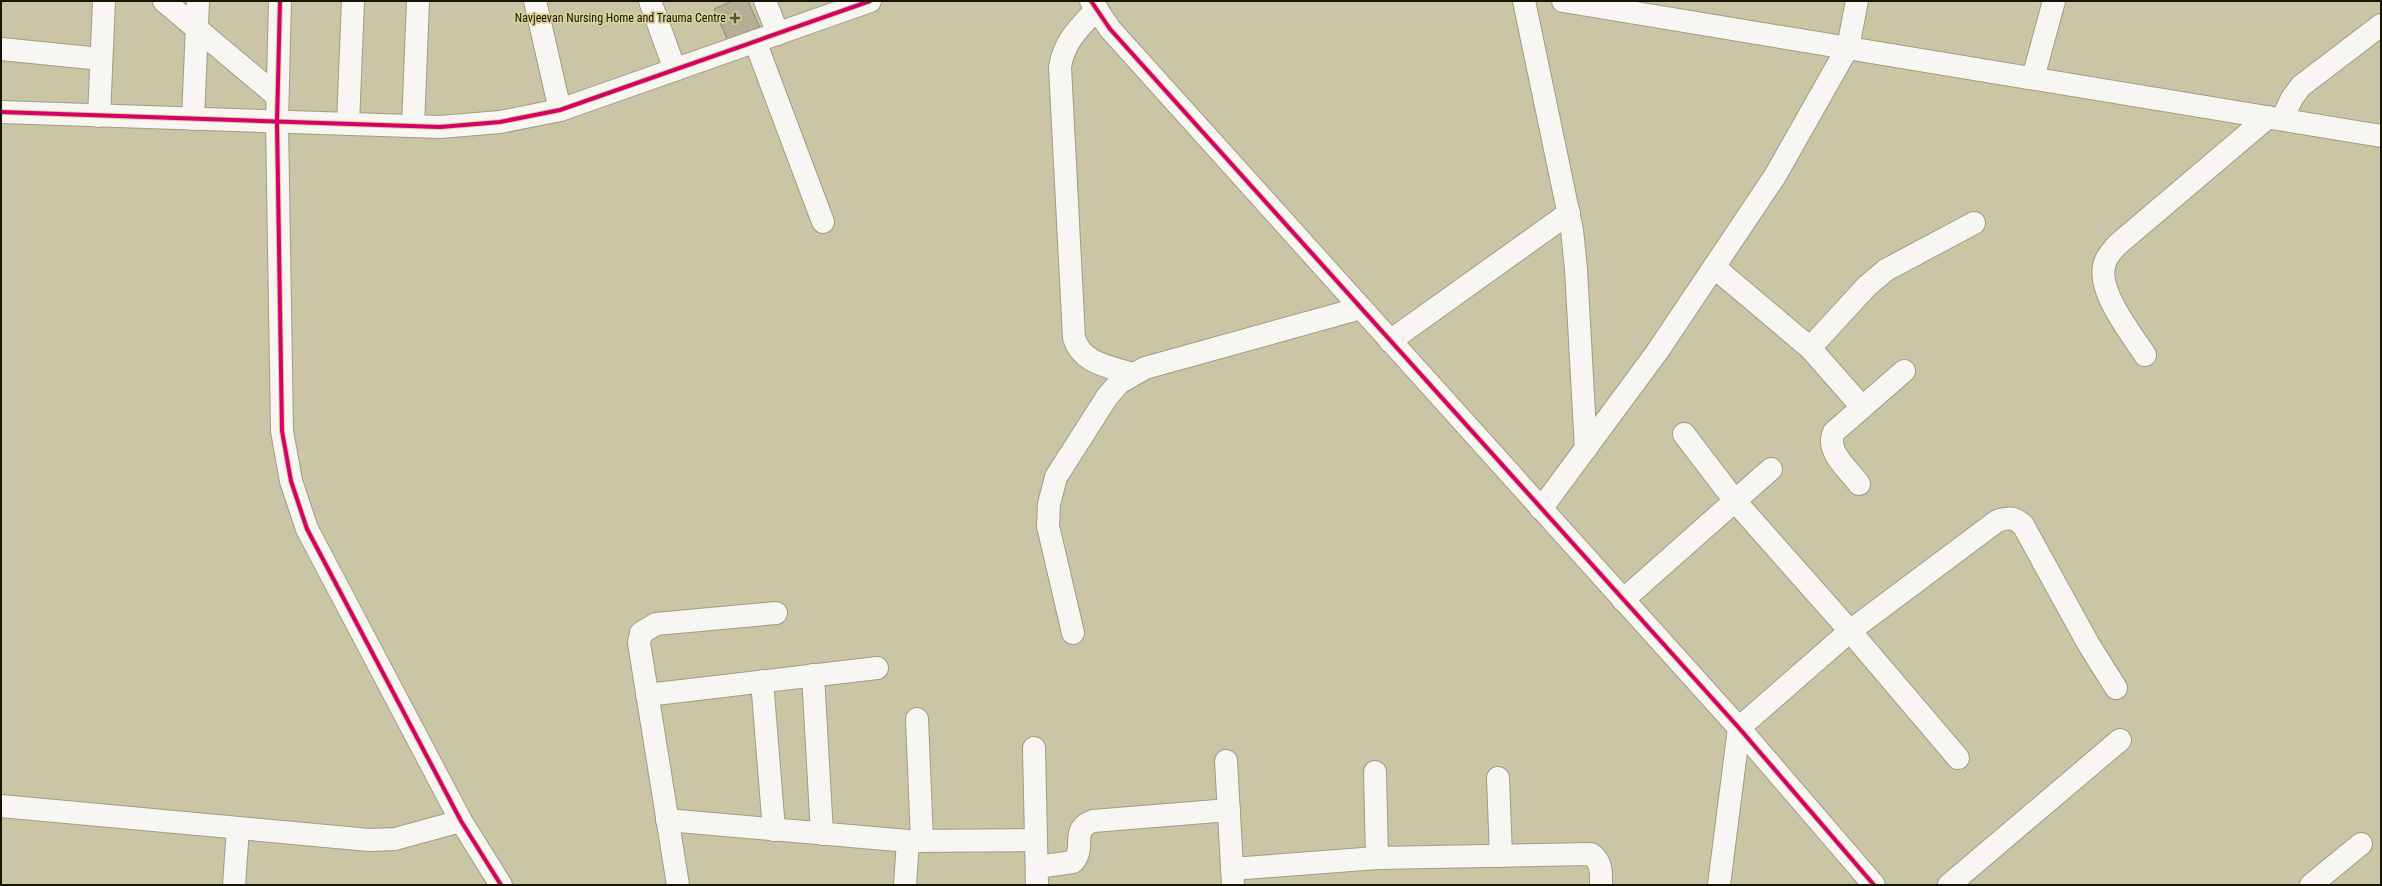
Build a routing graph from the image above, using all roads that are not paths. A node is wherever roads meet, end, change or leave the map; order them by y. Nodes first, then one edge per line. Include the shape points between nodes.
1 (104, 1) edge
2 (164, 1) edge
3 (198, 1) edge
4 (280, 1) edge
5 (353, 1) edge
6 (418, 1) edge
7 (535, 1) edge
8 (650, 1) edge
9 (765, 1) edge
10 (870, 1) edge
11 (1524, 1) edge
12 (1563, 1) edge
13 (1857, 1) edge
14 (2054, 1) edge
15 (1094, 5) edge
16 (2381, 25) edge
17 (197, 29) junction
18 (778, 34) junction
19 (755, 42) junction
20 (1848, 47) junction
21 (1, 49) edge
22 (101, 59) junction
23 (675, 70) junction
24 (2033, 78) junction
25 (277, 96) junction
26 (560, 110) junction
27 (1, 112) edge
28 (99, 116) junction
29 (2275, 118) junction
30 (193, 119) junction
31 (277, 122) junction
32 (348, 124) junction
33 (413, 126) junction
34 (2381, 136) edge
35 (1569, 213) junction
36 (823, 222) dead end
37 (1974, 223) dead end
38 (1714, 267) junction
39 (1360, 308) junction
40 (1390, 341) junction
41 (1810, 348) junction
42 (2145, 355) dead end
43 (1904, 371) dead end
44 (1132, 374) junction
45 (1862, 407) junction
46 (1684, 434) dead end
47 (1586, 450) junction
48 (1771, 469) dead end
49 (1859, 484) dead end
50 (1735, 501) junction
51 (1541, 509) junction
52 (1623, 600) junction
53 (776, 613) dead end
54 (1850, 631) junction
55 (1072, 633) dead end
56 (878, 668) dead end
57 (813, 675) junction
58 (762, 681) junction
59 (2116, 688) dead end
60 (647, 694) junction
61 (917, 719) dead end
62 (1739, 728) junction
63 (2120, 740) dead end
64 (1034, 748) dead end
65 (1958, 758) dead end
66 (1226, 761) dead end
67 (1375, 772) dead end
68 (1498, 778) dead end
69 (1, 806) edge
70 (1229, 810) junction
71 (667, 820) junction
72 (461, 821) junction
73 (238, 828) junction
74 (774, 830) junction
75 (822, 834) junction
76 (1036, 840) junction
77 (915, 841) junction
78 (2361, 844) dead end
79 (1501, 856) junction
80 (1377, 858) junction
81 (1037, 876) edge
82 (1233, 877) edge
83 (234, 885) edge
84 (501, 885) edge
85 (678, 885) edge
86 (905, 885) edge
87 (1601, 885) edge
88 (1719, 885) edge
89 (1874, 885) edge
90 (1949, 885) edge
91 (2311, 885) edge

1 - 22 street
2 - 17 street
3 - 17 street
4 - 25 street
5 - 32 street
6 - 33 street
7 - 26 street
8 - 23 street
9 - 18 street
10 - 18 street
11 - 35 street
12 - 20 street
13 - 20 street
14 - 24 street
15 - 39 street via 1116,34
15 - 44 street via 1062,52 1060,66 1074,338 1077,349 1084,356 1094,362
16 - 29 street via 2301,86
17 - 25 street
17 - 30 street
18 - 19 street
19 - 23 street
19 - 36 street
20 - 24 street
20 - 38 street via 1775,176
21 - 22 street
22 - 28 street
23 - 26 street
24 - 29 street
25 - 31 street
26 - 33 street via 500,122 440,127
27 - 28 street
28 - 30 street
29 - 34 street
29 - 42 street via 2117,245 2105,261 2103,278 2109,297
30 - 31 street
31 - 32 street
31 - 72 street via 282,431 291,481 307,529
32 - 33 street
35 - 40 street
35 - 47 street via 1576,269
37 - 41 street via 1886,270 1867,286
38 - 41 street
38 - 47 street via 1657,352
39 - 40 street
39 - 44 street
40 - 51 street
41 - 45 street
43 - 45 street
44 - 55 street via 1119,383 1107,397 1056,477 1048,526
45 - 49 street via 1834,432 1830,439 1832,448
46 - 50 street
47 - 51 street
48 - 50 street
50 - 52 street
50 - 54 street
51 - 52 street
52 - 62 street
53 - 60 street via 656,624 648,627 640,633
54 - 59 street via 1997,521 2008,517 2023,525 2089,645
54 - 62 street
54 - 65 street
56 - 57 street
57 - 58 street
57 - 75 street
58 - 60 street
58 - 74 street
60 - 71 street
61 - 77 street
62 - 88 street
62 - 89 street
63 - 90 street
64 - 76 street
66 - 70 street
67 - 80 street
68 - 79 street
69 - 73 street
70 - 81 street via 1093,821 1084,824 1079,831 1080,848 1077,858 1073,862
70 - 82 street
71 - 74 street
71 - 85 street
72 - 73 street via 395,839 369,840
72 - 84 street
73 - 83 street
74 - 75 street
75 - 77 street
76 - 77 street
76 - 81 street
77 - 86 street
78 - 91 street
79 - 80 street
79 - 87 street via 1591,854 1598,859 1601,867
80 - 82 street

